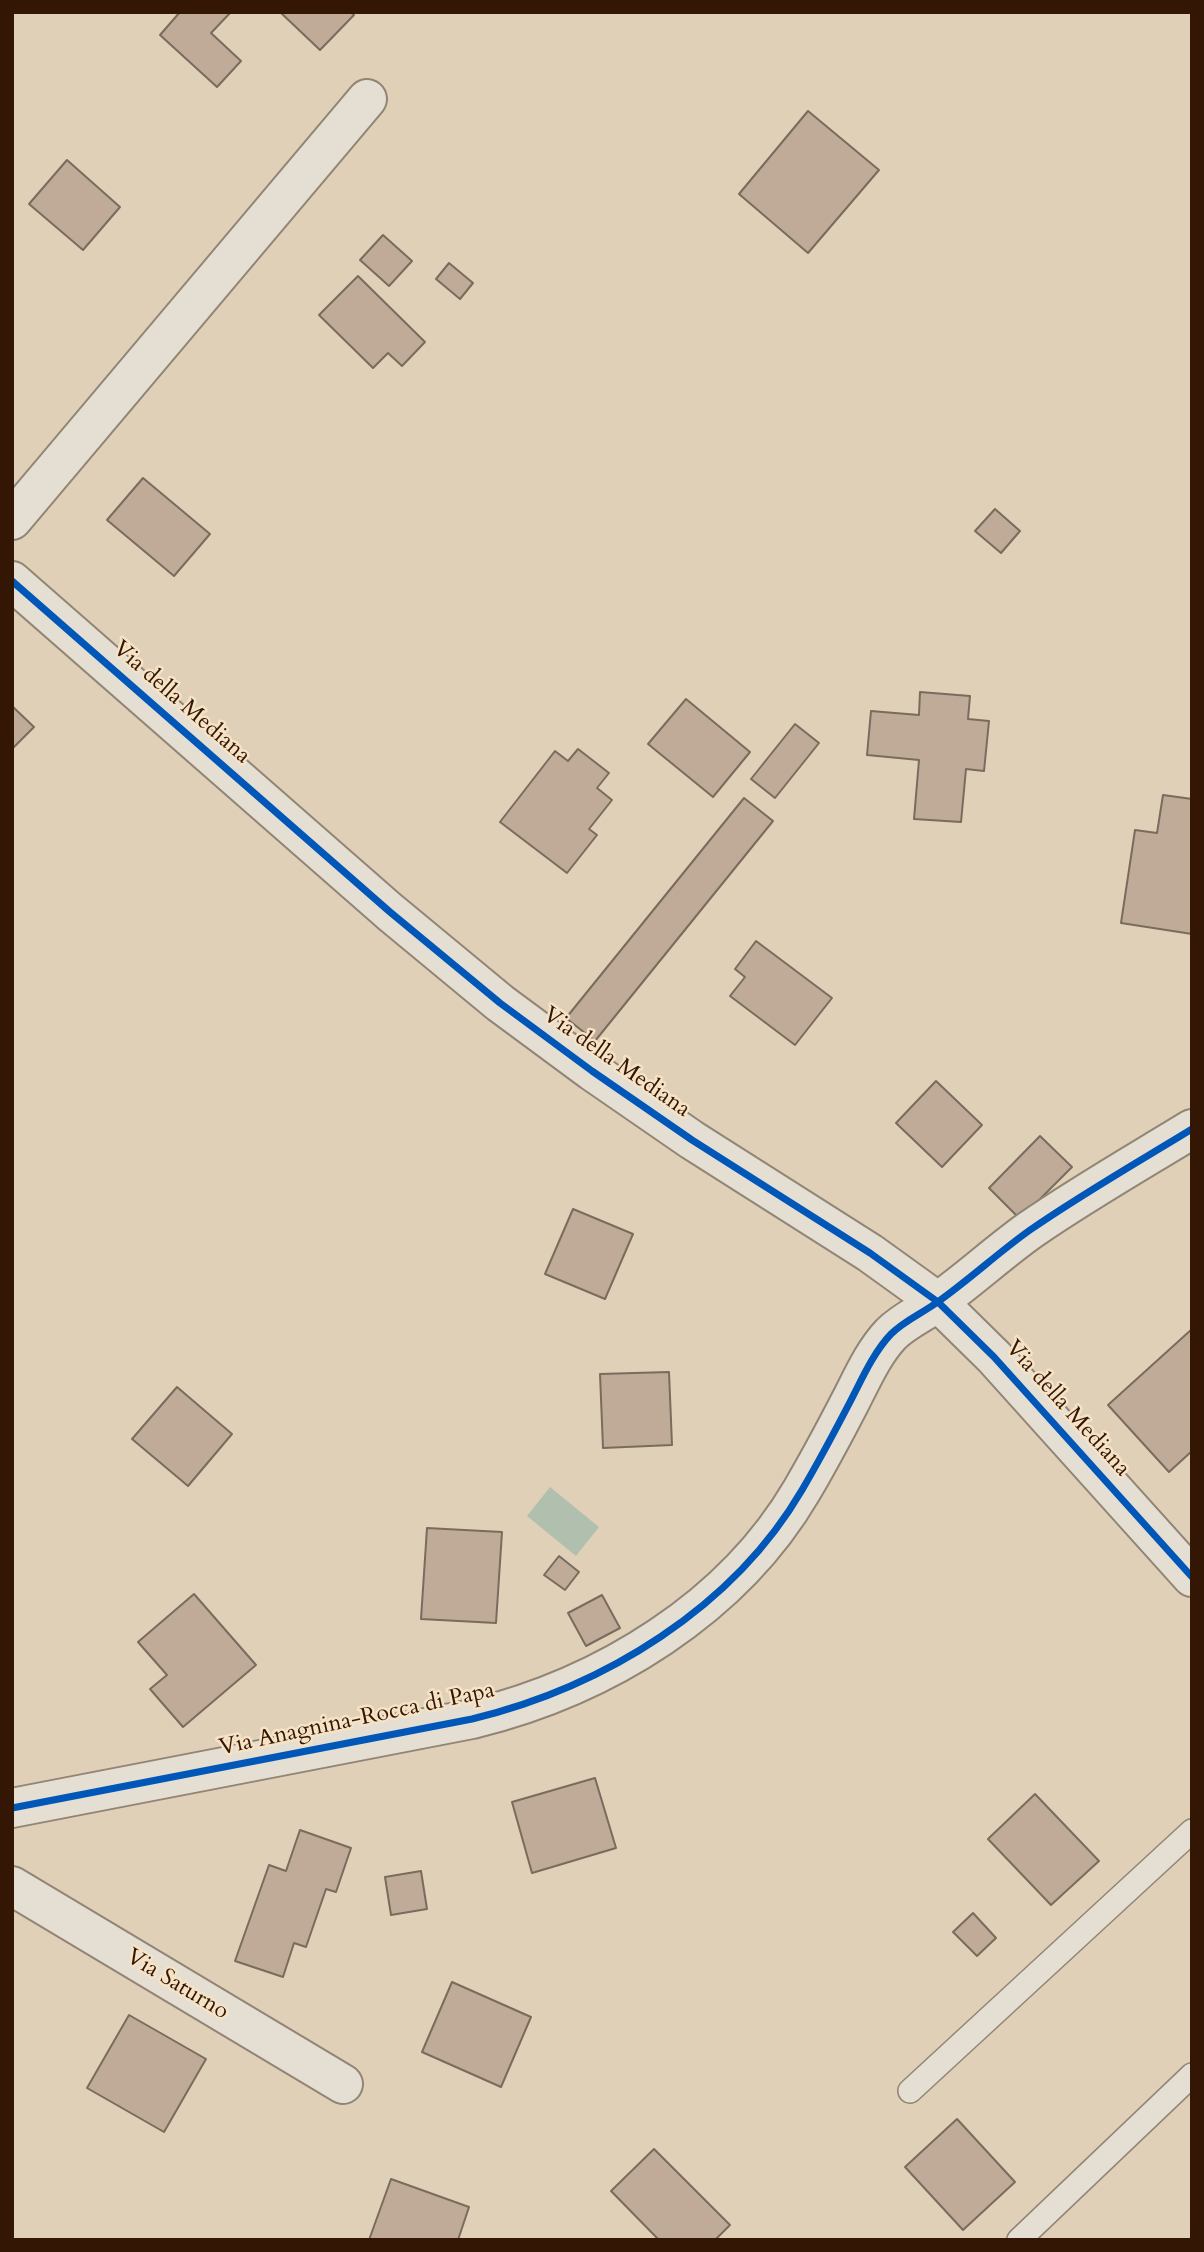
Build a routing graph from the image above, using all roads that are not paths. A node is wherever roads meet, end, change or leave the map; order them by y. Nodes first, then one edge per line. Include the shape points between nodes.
1 (367, 99) dead end
2 (12, 520) edge
3 (12, 581) edge
4 (1192, 1129) edge
5 (938, 1302) junction
6 (1192, 1577) edge
7 (12, 1808) edge
8 (1192, 1831) edge
9 (12, 1886) edge
10 (1192, 2075) edge
11 (343, 2084) dead end
12 (910, 2091) dead end
13 (1019, 2240) edge

1 - 2 street
3 - 5 street, Via della Mediana via 500,1003 692,1140
4 - 5 street, Via Anagnina-Rocca di Papa via 1032,1229
5 - 6 street, Via della Mediana via 994,1357
5 - 7 street, Via Anagnina-Rocca di Papa via 902,1324 883,1344 800,1494 750,1561 687,1618 608,1667 536,1700 472,1719
8 - 12 lane
9 - 11 street, Via Saturno
10 - 13 lane

